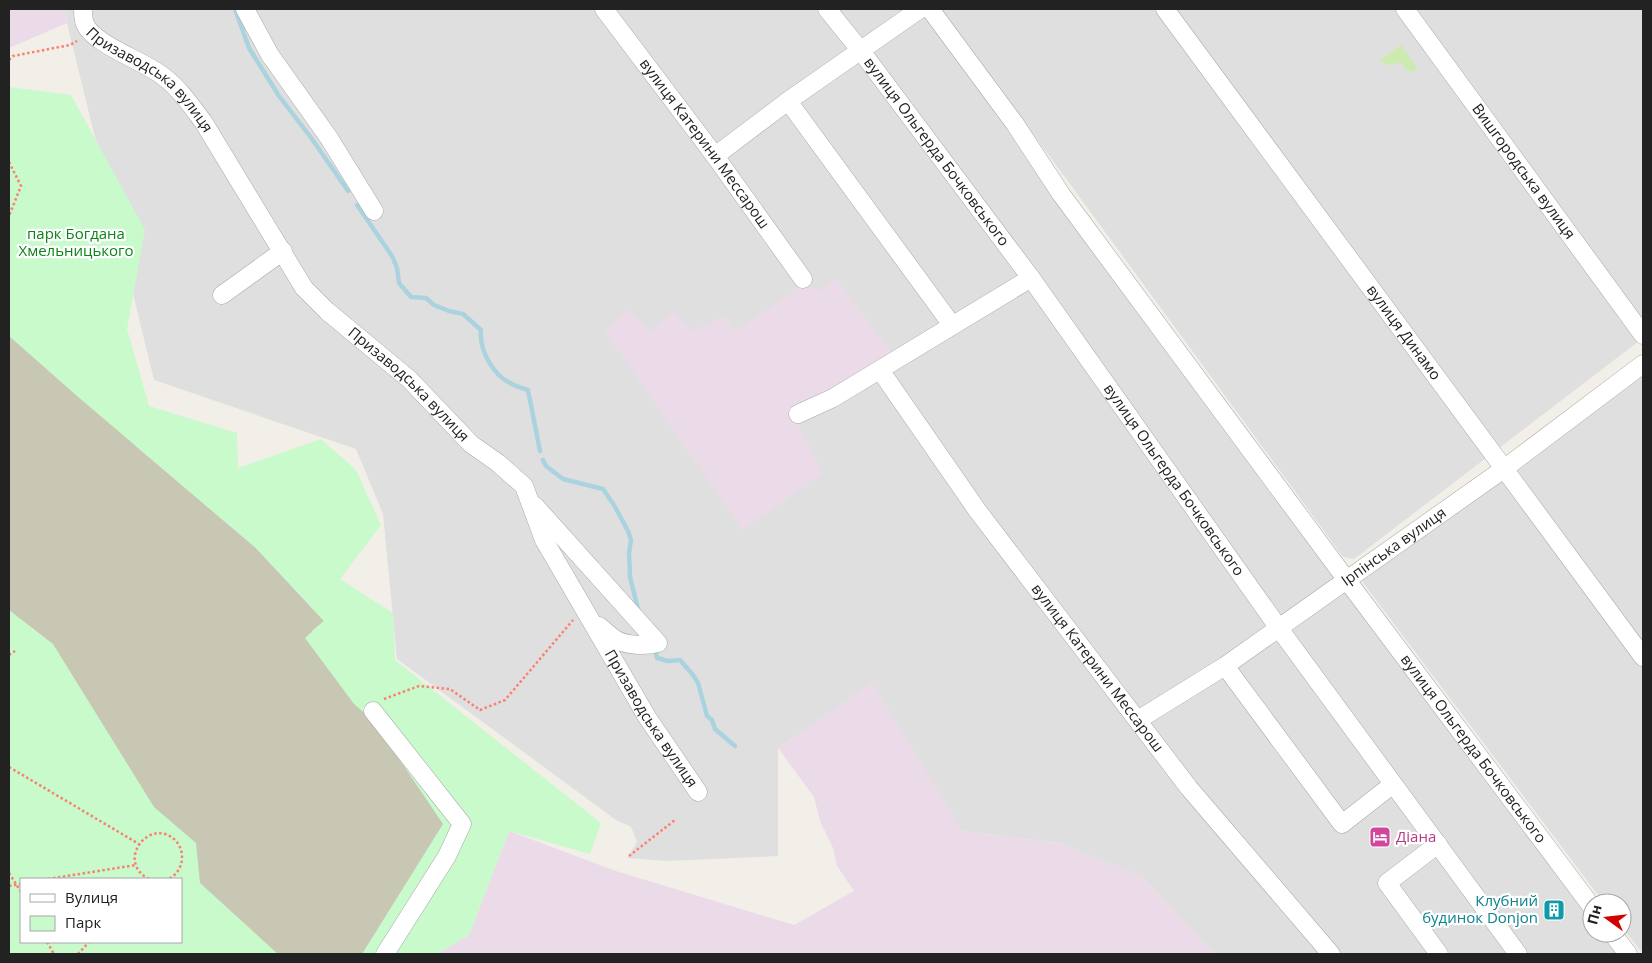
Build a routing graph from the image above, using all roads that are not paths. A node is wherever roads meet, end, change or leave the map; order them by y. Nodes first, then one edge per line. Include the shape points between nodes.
1 (82, 9) edge
2 (245, 9) edge
3 (604, 9) edge
4 (826, 9) edge
5 (920, 9) edge
6 (930, 9) edge
7 (1165, 9) edge
8 (1405, 9) edge
9 (860, 51) junction
10 (788, 102) junction
11 (715, 156) junction
12 (374, 211) dead end
13 (283, 251) junction
14 (1031, 278) junction
15 (803, 280) dead end
16 (222, 295) dead end
17 (952, 325) junction
18 (1643, 335) edge
19 (1643, 364) edge
20 (880, 370) junction
21 (798, 414) dead end
22 (1505, 468) junction
23 (528, 498) junction
24 (1346, 579) junction
25 (589, 615) junction
26 (1278, 627) junction
27 (1643, 657) edge
28 (1225, 666) junction
29 (378, 705) road end
30 (1138, 720) junction
31 (1392, 785) junction
32 (698, 792) dead end
33 (1438, 844) junction
34 (1582, 893) edge
35 (1620, 943) edge
36 (385, 954) edge
37 (1331, 954) edge
38 (1439, 954) edge
39 (1518, 954) edge
40 (1628, 954) edge

1 - 13 street, Призаводська вулиця via 91,33 148,65 185,98 204,123
2 - 12 street via 270,55 329,138
3 - 11 street, вулиця Катерини Мессарош
4 - 9 street, вулиця Ольгерда Бочковського
5 - 9 street
6 - 24 street, вулиця Ольгерда Бочковського via 1015,124 1061,194
7 - 22 street, вулиця Динамо
8 - 18 street, Вишгородська вулиця
9 - 10 street
9 - 14 street, вулиця Ольгерда Бочковського
10 - 11 street
10 - 17 street
11 - 15 street, вулиця Катерини Мессарош
13 - 16 street
13 - 23 street, Призаводська вулиця via 304,288 409,379 471,444 524,486
14 - 17 street
14 - 26 street, вулиця Ольгерда Бочковського
17 - 20 street
19 - 22 street, Ірпінська вулиця
20 - 21 street
20 - 30 street, вулиця Катерини Мессарош via 977,510
22 - 24 street, Ірпінська вулиця
22 - 27 street, вулиця Динамо
23 - 25 street, Призаводська вулиця via 544,540
23 - 25 street via 654,644 615,640
24 - 26 street, Ірпінська вулиця
24 - 34 street, вулиця Ольгерда Бочковського
25 - 32 street, Призаводська вулиця via 647,717
26 - 28 street, Ірпінська вулиця
26 - 31 street, вулиця Ольгерда Бочковського
28 - 30 street, Ірпінська вулиця
28 - 31 street via 1342,824
29 - 36 street via 462,824 447,856
30 - 37 street, вулиця Катерини Мессарош via 1189,788
31 - 33 street, вулиця Ольгерда Бочковського
33 - 38 street via 1387,882
33 - 39 street, вулиця Ольгерда Бочковського
35 - 40 street

